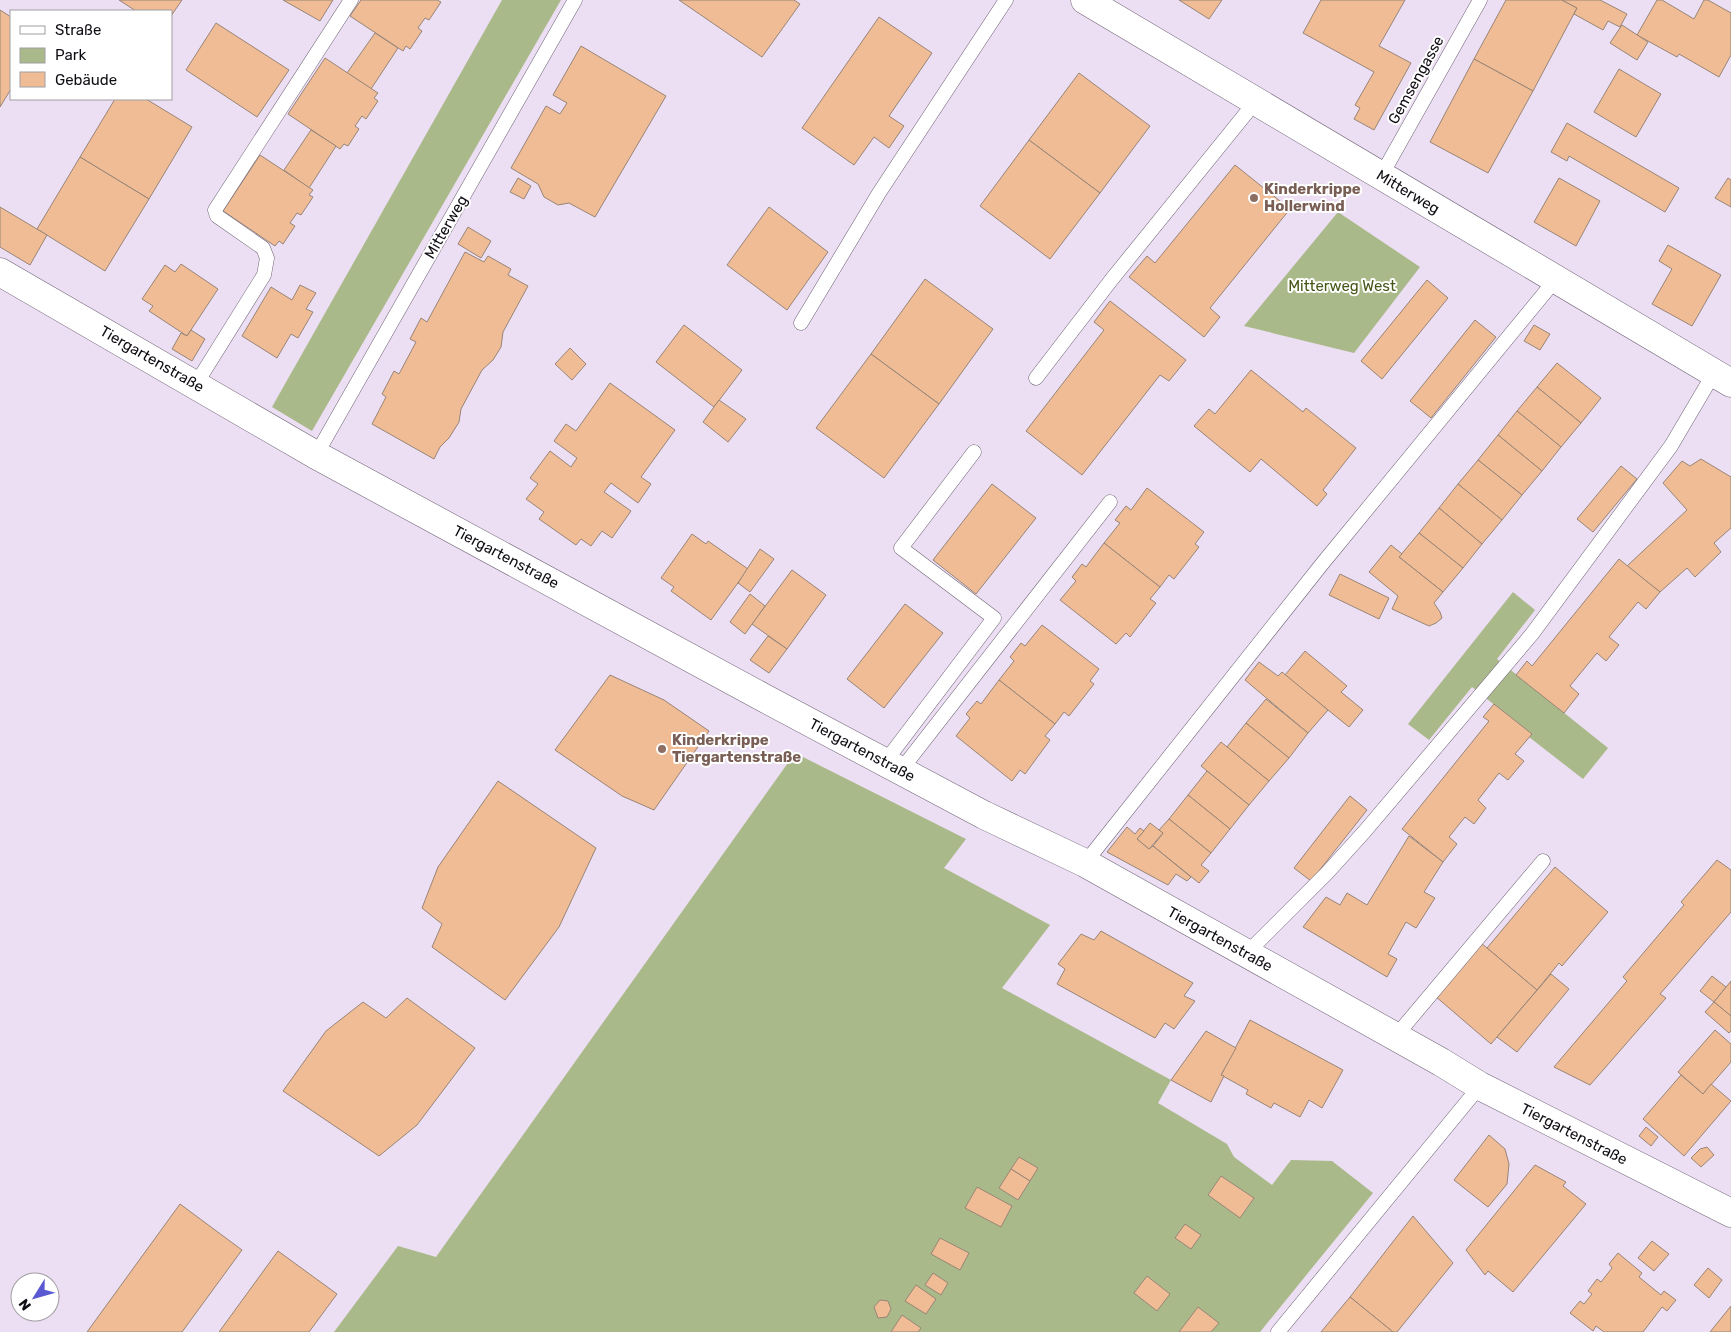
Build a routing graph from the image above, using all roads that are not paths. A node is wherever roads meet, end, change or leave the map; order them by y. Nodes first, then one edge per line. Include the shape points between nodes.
1 (351, 0) edge
2 (575, 0) edge
3 (1006, 0) edge
4 (1085, 0) edge
5 (1480, 0) edge
6 (1256, 101) junction
7 (1381, 176) junction
8 (0, 272) edge
9 (1556, 279) junction
10 (801, 323) dead end
11 (1036, 378) dead end
12 (1723, 378) edge
13 (196, 384) junction
14 (974, 452) dead end
15 (316, 454) junction
16 (1110, 502) dead end
17 (893, 766) junction
18 (1543, 861) dead end
19 (1085, 864) junction
20 (1246, 954) junction
21 (1395, 1037) junction
22 (1480, 1086) junction
23 (1731, 1213) edge
24 (1278, 1332) edge

1 - 13 lane via 215,210 217,216 263,248 267,264 264,275
2 - 15 lane, Mitterweg
3 - 10 lane via 879,194
4 - 6 street, Mitterweg
5 - 7 lane, Gemsengasse
6 - 7 street, Mitterweg
6 - 11 lane
7 - 9 street, Mitterweg
8 - 13 street, Tiergartenstraße
9 - 12 street, Mitterweg
9 - 19 lane via 1322,564
12 - 20 lane via 1532,634 1328,873
13 - 15 street, Tiergartenstraße
14 - 17 lane via 901,548 994,618
15 - 17 street, Tiergartenstraße
16 - 17 lane
17 - 19 street, Tiergartenstraße
18 - 21 lane
19 - 20 street, Tiergartenstraße
20 - 21 street, Tiergartenstraße
21 - 22 street, Tiergartenstraße
22 - 23 street, Tiergartenstraße
22 - 24 lane

